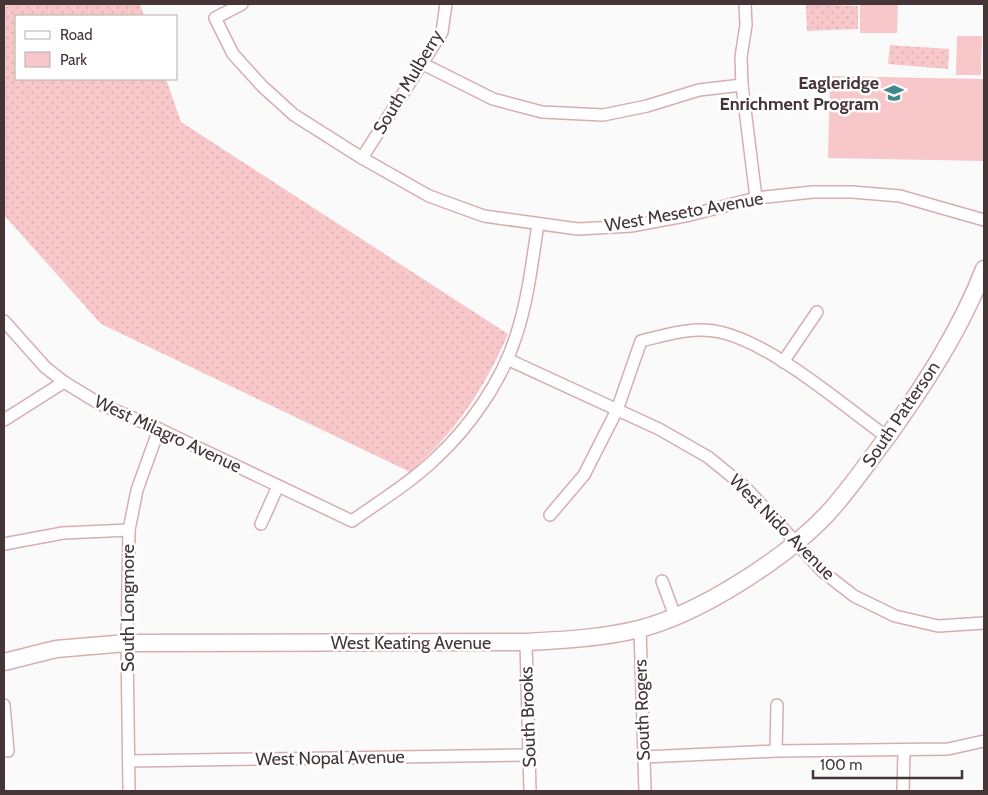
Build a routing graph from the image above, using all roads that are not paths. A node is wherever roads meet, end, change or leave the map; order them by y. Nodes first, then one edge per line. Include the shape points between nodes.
1 (242, 4) edge
2 (446, 4) edge
3 (745, 4) edge
4 (423, 64) junction
5 (742, 84) junction
6 (362, 158) junction
7 (756, 198) junction
8 (984, 220) edge
9 (538, 224) junction
10 (984, 269) edge
11 (817, 312) dead end
12 (4, 320) edge
13 (507, 358) junction
14 (783, 362) junction
15 (64, 382) junction
16 (617, 410) junction
17 (4, 420) edge
18 (159, 429) junction
19 (886, 437) junction
20 (278, 486) junction
21 (550, 515) dead end
22 (260, 524) dead end
23 (129, 530) junction
24 (796, 543) junction
25 (4, 544) edge
26 (662, 581) dead end
27 (675, 616) junction
28 (984, 623) edge
29 (640, 629) junction
30 (526, 642) junction
31 (127, 644) junction
32 (4, 662) edge
33 (4, 705) edge
34 (777, 705) dead end
35 (984, 741) edge
36 (8, 751) dead end
37 (776, 751) junction
38 (904, 751) junction
39 (530, 755) junction
40 (644, 757) junction
41 (129, 761) junction
42 (130, 791) edge
43 (530, 791) edge
44 (645, 791) edge
45 (903, 791) edge

1 - 6 street, West Meseto Avenue via 215,18 233,54 294,115
2 - 4 street, South Mulberry via 442,32
3 - 5 street
4 - 5 street via 493,99 542,112 603,115 699,90
4 - 6 street, South Mulberry
5 - 7 street
6 - 9 street, West Meseto Avenue via 429,196 484,216
7 - 8 street, West Meseto Avenue via 813,192 900,196
7 - 9 street, West Meseto Avenue via 631,226 578,229
9 - 13 street via 524,307
10 - 19 street, South Patterson via 920,392
11 - 14 street
12 - 15 street, West Milagro Avenue via 45,367
13 - 16 street, West Nido Avenue
13 - 20 street, West Milagro Avenue via 477,409 436,458 352,521
14 - 16 street via 752,342 718,331 686,330 641,341
14 - 19 street
15 - 17 street
15 - 18 street, West Milagro Avenue via 100,404
16 - 21 street via 584,475
16 - 24 street, West Nido Avenue via 708,457 746,488
18 - 20 street, West Milagro Avenue
18 - 23 street, South Longmore via 137,490
19 - 24 street, South Patterson via 862,473 827,514
20 - 22 street
23 - 25 street via 63,533
23 - 31 street, South Longmore
24 - 27 street, West Keating Avenue via 749,576
24 - 28 street, West Nido Avenue via 822,571 854,596 895,616 938,626
26 - 27 street
27 - 29 street, West Keating Avenue
29 - 30 street, West Keating Avenue via 579,639
29 - 40 street, South Rogers
30 - 31 street, West Keating Avenue
30 - 39 street, South Brooks
31 - 32 street, West Keating Avenue via 56,649
31 - 41 street, South Longmore
33 - 36 street
34 - 37 street
35 - 38 street via 948,749
37 - 38 street
37 - 40 street
38 - 45 street
39 - 41 street, West Nopal Avenue
39 - 43 street, South Brooks
40 - 44 street, South Rogers
41 - 42 street, South Longmore

